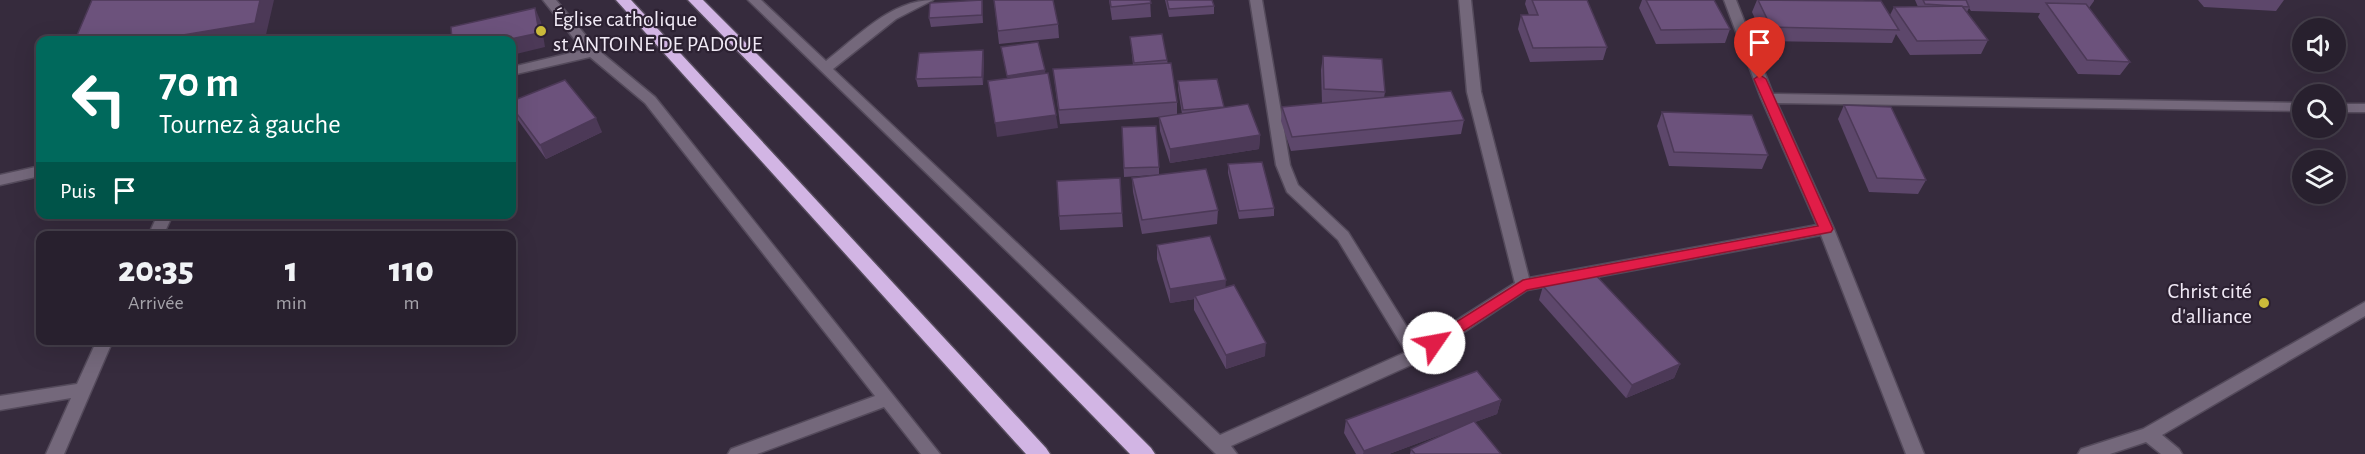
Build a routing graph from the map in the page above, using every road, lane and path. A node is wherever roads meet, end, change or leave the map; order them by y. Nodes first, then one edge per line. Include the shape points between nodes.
1 (549, 0) edge
2 (623, 0) edge
3 (695, 0) edge
4 (754, 0) edge
5 (927, 0) edge
6 (1256, 0) edge
7 (1465, 0) edge
8 (1730, 0) edge
9 (592, 52) junction
10 (826, 67) junction
11 (516, 70) edge
12 (1768, 99) junction
13 (2292, 107) edge
14 (2346, 108) edge
15 (2365, 108) edge
16 (36, 172) edge
17 (0, 180) edge
18 (1826, 229) junction
19 (1523, 285) junction
20 (2365, 308) edge
21 (103, 345) edge
22 (1416, 355) junction
23 (81, 390) junction
24 (886, 399) junction
25 (0, 403) edge
26 (2149, 434) junction
27 (1223, 449) edge
28 (55, 454) edge
29 (737, 454) edge
30 (931, 454) edge
31 (1039, 454) edge
32 (1144, 454) edge
33 (1915, 454) edge
34 (2087, 454) edge
35 (2173, 454) edge

1 - 9 street
2 - 31 highway
3 - 32 highway
4 - 10 street
5 - 10 street via 892,16
6 - 22 street via 1283,165 1292,188 1343,237
7 - 19 street via 1474,92
8 - 12 street
9 - 11 street
9 - 24 street via 650,100
10 - 27 street
12 - 13 street
12 - 18 street
14 - 15 street
16 - 17 street
18 - 19 street
18 - 33 street
19 - 22 street
20 - 26 street
21 - 23 street
22 - 27 street
23 - 25 street
23 - 28 street
24 - 29 street
24 - 30 street
26 - 34 street
26 - 35 street

